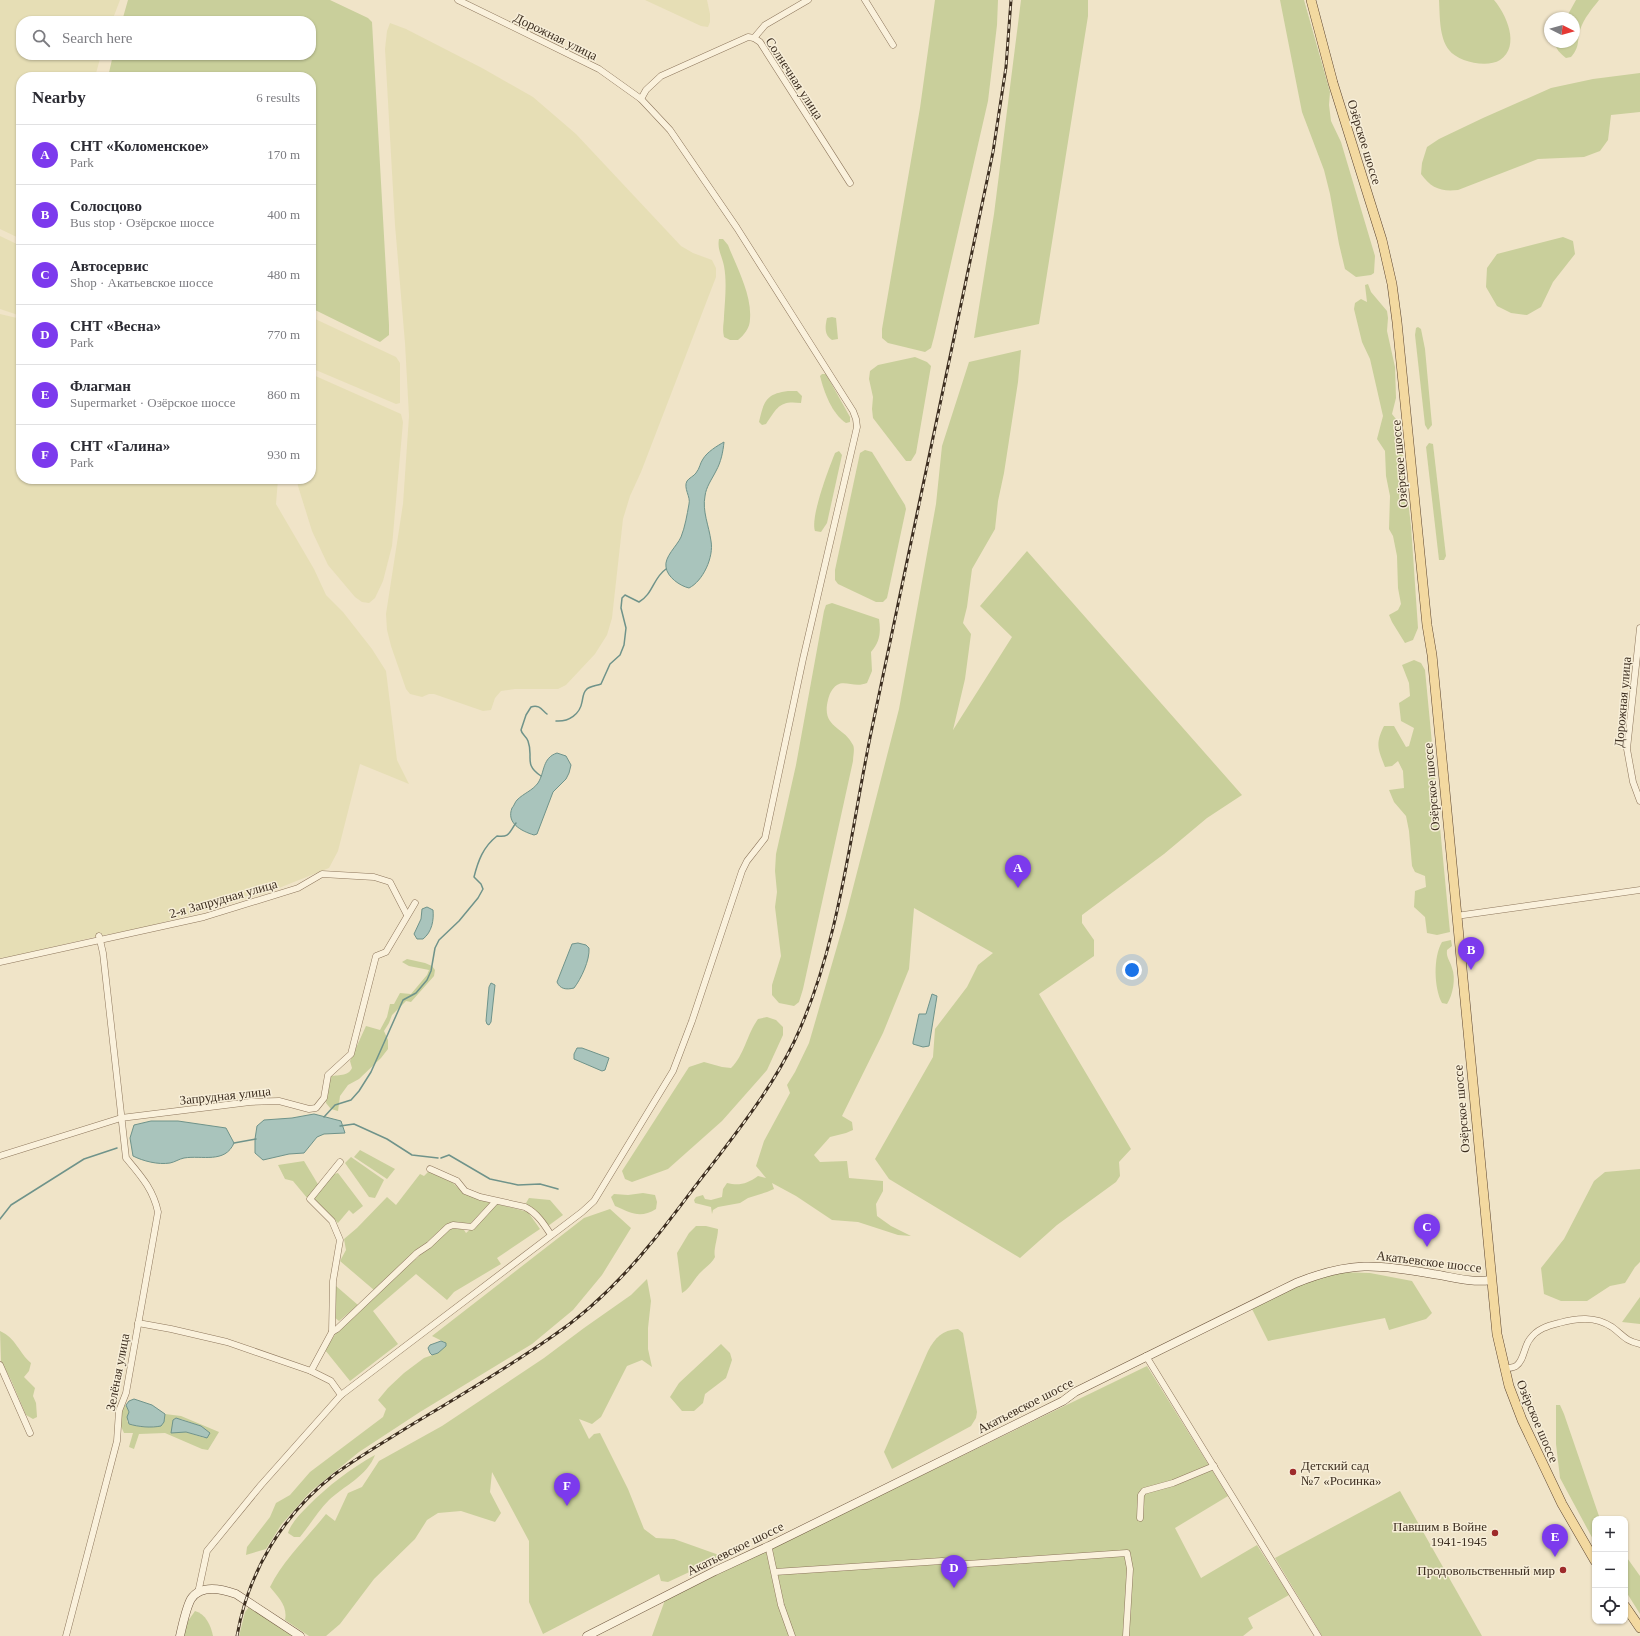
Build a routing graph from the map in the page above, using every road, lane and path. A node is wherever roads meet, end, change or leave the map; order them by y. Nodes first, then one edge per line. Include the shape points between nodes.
1 (458, 0) edge
2 (808, 0) edge
3 (865, 0) edge
4 (1311, 0) edge
5 (754, 38) junction
6 (893, 45) dead end
7 (641, 99) junction
8 (850, 183) dead end
9 (1640, 628) edge
10 (1640, 801) edge
11 (1640, 890) edge
12 (415, 903) dead end
13 (407, 915) junction
14 (1456, 916) junction
15 (99, 939) junction
16 (0, 962) edge
17 (122, 1118) junction
18 (0, 1156) edge
19 (340, 1162) dead end
20 (430, 1169) dead end
21 (495, 1202) junction
22 (551, 1235) junction
23 (1491, 1280) junction
24 (138, 1323) junction
25 (332, 1332) junction
26 (1640, 1344) edge
27 (1146, 1356) junction
28 (0, 1365) edge
29 (1504, 1369) junction
30 (311, 1371) junction
31 (341, 1395) junction
32 (30, 1433) dead end
33 (1214, 1466) junction
34 (1140, 1518) dead end
35 (770, 1549) dead end
36 (1592, 1556) edge
37 (775, 1572) junction
38 (198, 1593) junction
39 (1628, 1610) edge
40 (1640, 1628) edge
41 (66, 1636) edge
42 (180, 1636) edge
43 (300, 1636) edge
44 (587, 1636) edge
45 (792, 1636) edge
46 (1126, 1636) edge
47 (1318, 1636) edge

1 - 7 street, Дорожная улица via 599,69
2 - 5 street via 764,25
3 - 6 street
4 - 14 main road, Озёрское шоссе via 1382,240 1392,284 1406,398
5 - 7 street, Солнечная улица via 748,37 661,76 646,90
5 - 8 street, Солнечная улица via 760,42
7 - 22 street, Дорожная улица via 670,130 737,228 853,411 858,427 765,838 747,861 740,878 673,1071 594,1201
9 - 10 street, Дорожная улица via 1627,749 1633,782
11 - 14 street
12 - 13 street, Запрудная улица
13 - 15 street, 2-я Запрудная улица via 390,882 374,877 322,874 298,888 204,917
13 - 17 street, Запрудная улица via 386,952 376,956 351,1054 328,1075 324,1098 316,1108 309,1109 279,1101 250,1102
14 - 23 main road, Озёрское шоссе
15 - 16 street, 2-я Запрудная улица
15 - 17 street, Зелёная улица via 103,953
17 - 18 street, Запрудная улица
17 - 24 street, Зелёная улица via 126,1158 148,1185 158,1212
19 - 25 street via 310,1199 332,1221 340,1240 333,1281
20 - 21 street via 457,1181 465,1191
21 - 22 street via 531,1210
21 - 25 street via 472,1227 448,1227
22 - 31 street, Дорожная улица
23 - 27 main road, Акатьевское шоссе via 1474,1282 1407,1269 1375,1266 1330,1270 1296,1283
23 - 29 main road, Озёрское шоссе
24 - 30 street via 227,1342
24 - 41 street, Зелёная улица via 126,1393 119,1411 117,1441
25 - 30 street
26 - 29 street via 1623,1338 1602,1322 1580,1318 1569,1320 1544,1327 1533,1335 1516,1366
27 - 33 street
27 - 44 main road, Акатьевское шоссе via 1075,1392 1063,1401
28 - 32 street
29 - 36 main road, Озёрское шоссе via 1539,1458
30 - 31 street via 331,1381
31 - 38 street, Дорожная улица via 207,1551
33 - 34 street via 1173,1484 1144,1491 1141,1496
33 - 47 street
35 - 37 street
37 - 45 street
37 - 46 street via 942,1561 967,1564 1127,1553 1130,1569
38 - 42 main road via 191,1599
38 - 43 main road via 210,1589 236,1594
39 - 40 main road

